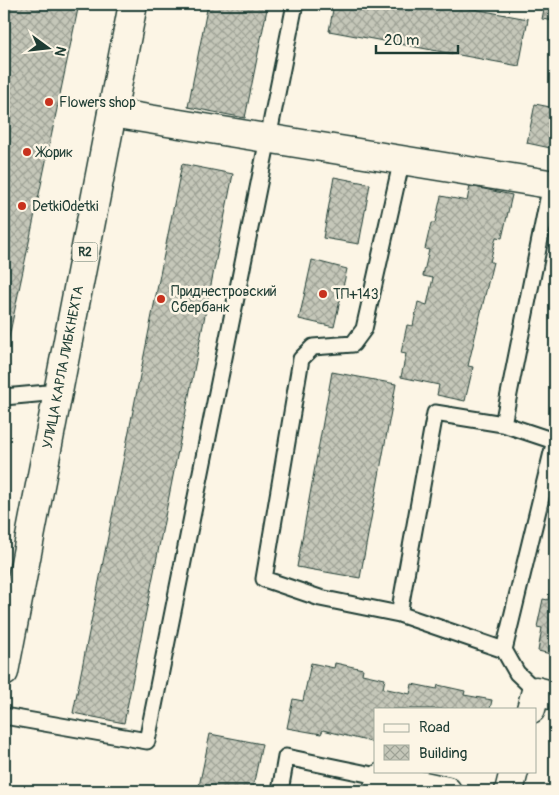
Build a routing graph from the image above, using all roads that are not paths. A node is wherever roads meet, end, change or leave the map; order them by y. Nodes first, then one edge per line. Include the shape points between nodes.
1 (133, 4) edge
2 (296, 4) edge
3 (112, 113) junction
4 (270, 138) junction
5 (402, 159) junction
6 (553, 184) edge
7 (58, 392) junction
8 (4, 397) edge
9 (503, 424) junction
10 (555, 440) edge
11 (399, 614) junction
12 (504, 650) junction
13 (4, 672) edge
14 (541, 699) edge
15 (4, 716) edge
16 (514, 772) edge
17 (380, 784) edge
18 (280, 791) edge
19 (447, 791) edge
20 (509, 791) edge

1 - 3 main road, УЛИЦА КАРЛА ЛИБКНЕХТА / R2
2 - 4 lane
3 - 4 main road
3 - 7 main road, УЛИЦА КАРЛА ЛИБКНЕХТА / R2
4 - 5 main road
4 - 15 lane via 147,741
5 - 6 main road
5 - 11 lane via 364,329 353,344 312,347 301,359 264,579 320,598
6 - 9 lane
7 - 8 lane
7 - 13 main road, УЛИЦА КАРЛА ЛИБКНЕХТА / R2
9 - 10 lane
9 - 11 lane via 435,413
10 - 12 lane
11 - 12 lane
12 - 14 lane via 517,674
16 - 20 main road
17 - 18 lane via 286,757
17 - 19 main road

